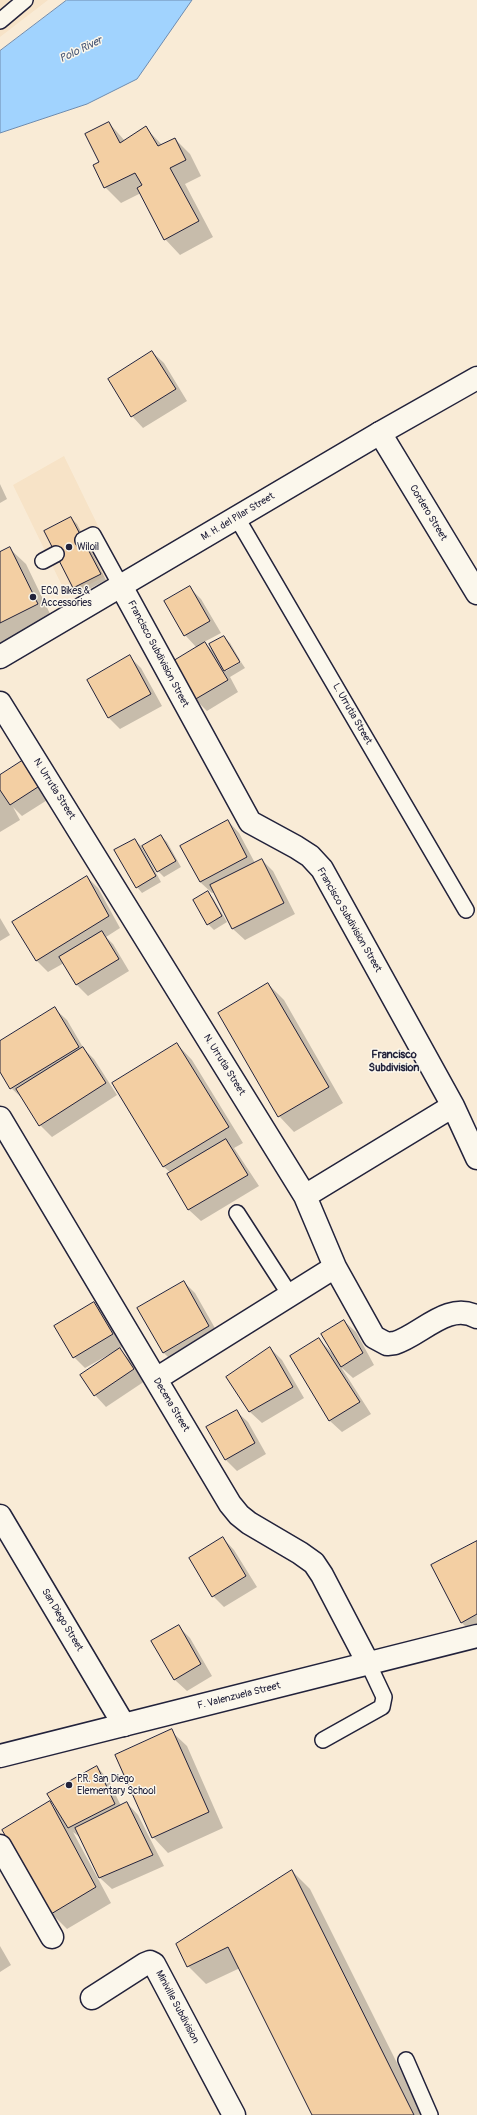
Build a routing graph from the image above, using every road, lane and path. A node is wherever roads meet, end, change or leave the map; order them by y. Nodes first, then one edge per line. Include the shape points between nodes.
1 (25, 0) edge
2 (0, 21) edge
3 (477, 378) edge
4 (380, 433) junction
5 (237, 518) junction
6 (83, 540) dead end
7 (121, 586) junction
8 (477, 593) edge
9 (0, 657) edge
10 (0, 703) edge
11 (466, 910) dead end
12 (453, 1106) junction
13 (0, 1118) edge
14 (477, 1158) edge
15 (306, 1196) junction
16 (237, 1213) dead end
17 (335, 1267) junction
18 (290, 1295) junction
19 (477, 1317) edge
20 (156, 1379) junction
21 (0, 1516) edge
22 (477, 1636) edge
23 (368, 1663) junction
24 (124, 1725) junction
25 (323, 1740) dead end
26 (0, 1756) edge
27 (0, 1846) edge
28 (52, 1937) dead end
29 (92, 1998) dead end
30 (406, 2060) dead end
31 (234, 2115) edge
32 (430, 2115) edge

1 - 2 lane
3 - 4 street, M. H. del Pilar Street
4 - 5 street, M. H. del Pilar Street
4 - 8 street, Cordero Street
5 - 7 street, M. H. del Pilar Street
5 - 11 lane, L. Urrutia Street
6 - 7 lane via 93,535
7 - 9 street, M. H. del Pilar Street
7 - 12 street, Francisco Subdivision Street via 250,822 310,856 322,870
10 - 15 street, N. Urrutia Street
12 - 14 street, Francisco Subdivision Street
12 - 15 street
13 - 20 street, Decena Street
15 - 17 street, N. Urrutia Street
16 - 18 lane
17 - 18 street
17 - 19 street, N. Urrutia Street via 374,1337 387,1344 402,1341 450,1313 468,1312
18 - 20 street
20 - 23 street, Decena Street via 239,1515 314,1563
21 - 24 street, San Diego Street
22 - 23 street, F. Valenzuela Street
23 - 24 street, F. Valenzuela Street
23 - 25 lane via 384,1697 382,1707
24 - 26 street, F. Valenzuela Street
27 - 28 street
29 - 31 street, Miniville Subdivision via 145,1964 154,1964
30 - 32 lane

